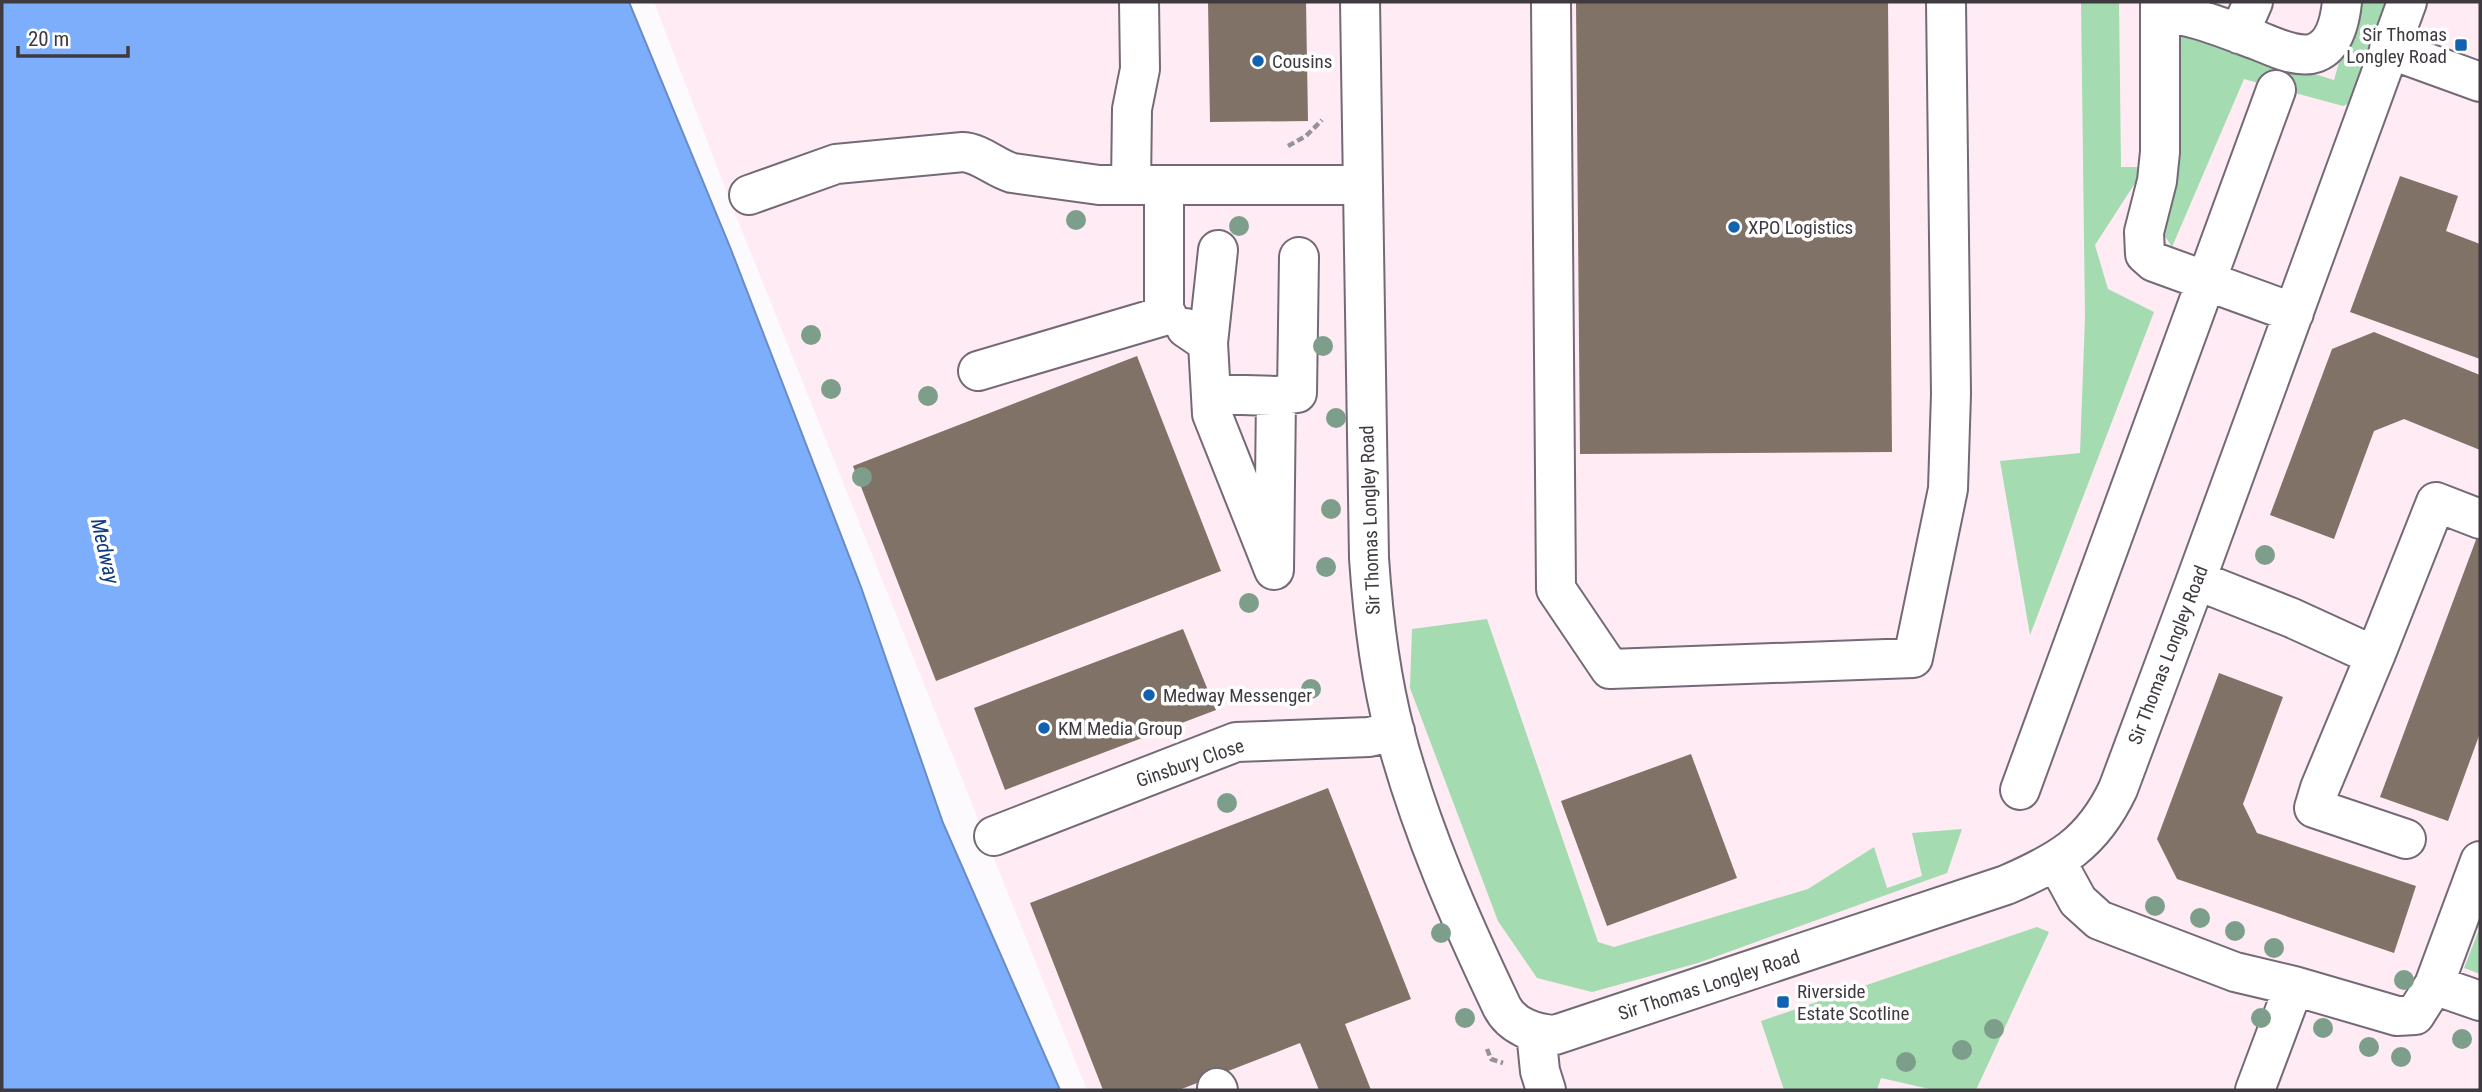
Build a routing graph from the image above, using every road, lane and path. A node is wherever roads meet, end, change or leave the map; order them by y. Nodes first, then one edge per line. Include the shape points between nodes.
1 (1139, 2) edge
2 (1360, 2) edge
3 (1551, 2) edge
4 (1946, 2) edge
5 (2342, 2) edge
6 (2407, 2) edge
7 (2160, 7) edge
8 (2246, 18) edge
9 (2389, 49) junction
10 (2480, 82) edge
11 (2276, 90) dead end
12 (1324, 117) dead end
13 (1279, 149) dead end
14 (1147, 185) junction
15 (1363, 185) junction
16 (749, 195) dead end
17 (1218, 250) dead end
18 (1299, 257) dead end
19 (2206, 281) junction
20 (2294, 313) junction
21 (1167, 315) junction
22 (1208, 342) junction
23 (978, 370) dead end
24 (1211, 394) junction
25 (1276, 396) junction
26 (2480, 519) edge
27 (2196, 580) junction
28 (2375, 656) junction
29 (1395, 731) junction
30 (2020, 790) dead end
31 (994, 836) dead end
32 (2406, 839) dead end
33 (2480, 860) edge
34 (2056, 861) junction
35 (2434, 985) junction
36 (2294, 986) junction
37 (2480, 1001) edge
38 (1535, 1032) junction
39 (1546, 1090) edge
40 (2255, 1090) edge

1 - 14 street via 1140,69 1132,109
2 - 15 street, Sir Thomas Longley Road
3 - 4 street via 1556,589 1610,668 1913,658 1948,489
5 - 8 street via 2334,36 2310,54 2284,50
6 - 9 street, Sir Thomas Longley Road
7 - 8 street via 2175,13
7 - 19 street via 2160,152 2144,250 2154,262
9 - 10 street
9 - 20 street, Sir Thomas Longley Road
11 - 19 street
12 - 13 path via 1306,136
14 - 15 street
14 - 16 street via 1099,185 1012,173 963,152 836,164
14 - 21 street
15 - 29 street, Sir Thomas Longley Road via 1369,558 1375,626
17 - 22 street
18 - 25 street via 1297,393
19 - 20 street
19 - 30 street
20 - 27 street, Sir Thomas Longley Road
21 - 22 street
21 - 23 street
22 - 24 street
24 - 25 street
24 - 25 street via 1212,414 1274,570
26 - 28 street via 2435,502
27 - 28 street
27 - 34 street, Sir Thomas Longley Road via 2111,804 2086,839
28 - 32 street via 2314,808
29 - 31 street, Ginsbury Close via 1369,737 1236,742
29 - 38 street, Sir Thomas Longley Road via 1428,835 1505,1014
33 - 35 street
34 - 36 street via 2078,901 2099,920 2235,972
34 - 38 street, Sir Thomas Longley Road via 1988,892 1576,1029 1555,1035
35 - 36 street via 2415,1015 2397,1016
35 - 37 street
36 - 40 street
38 - 39 street

